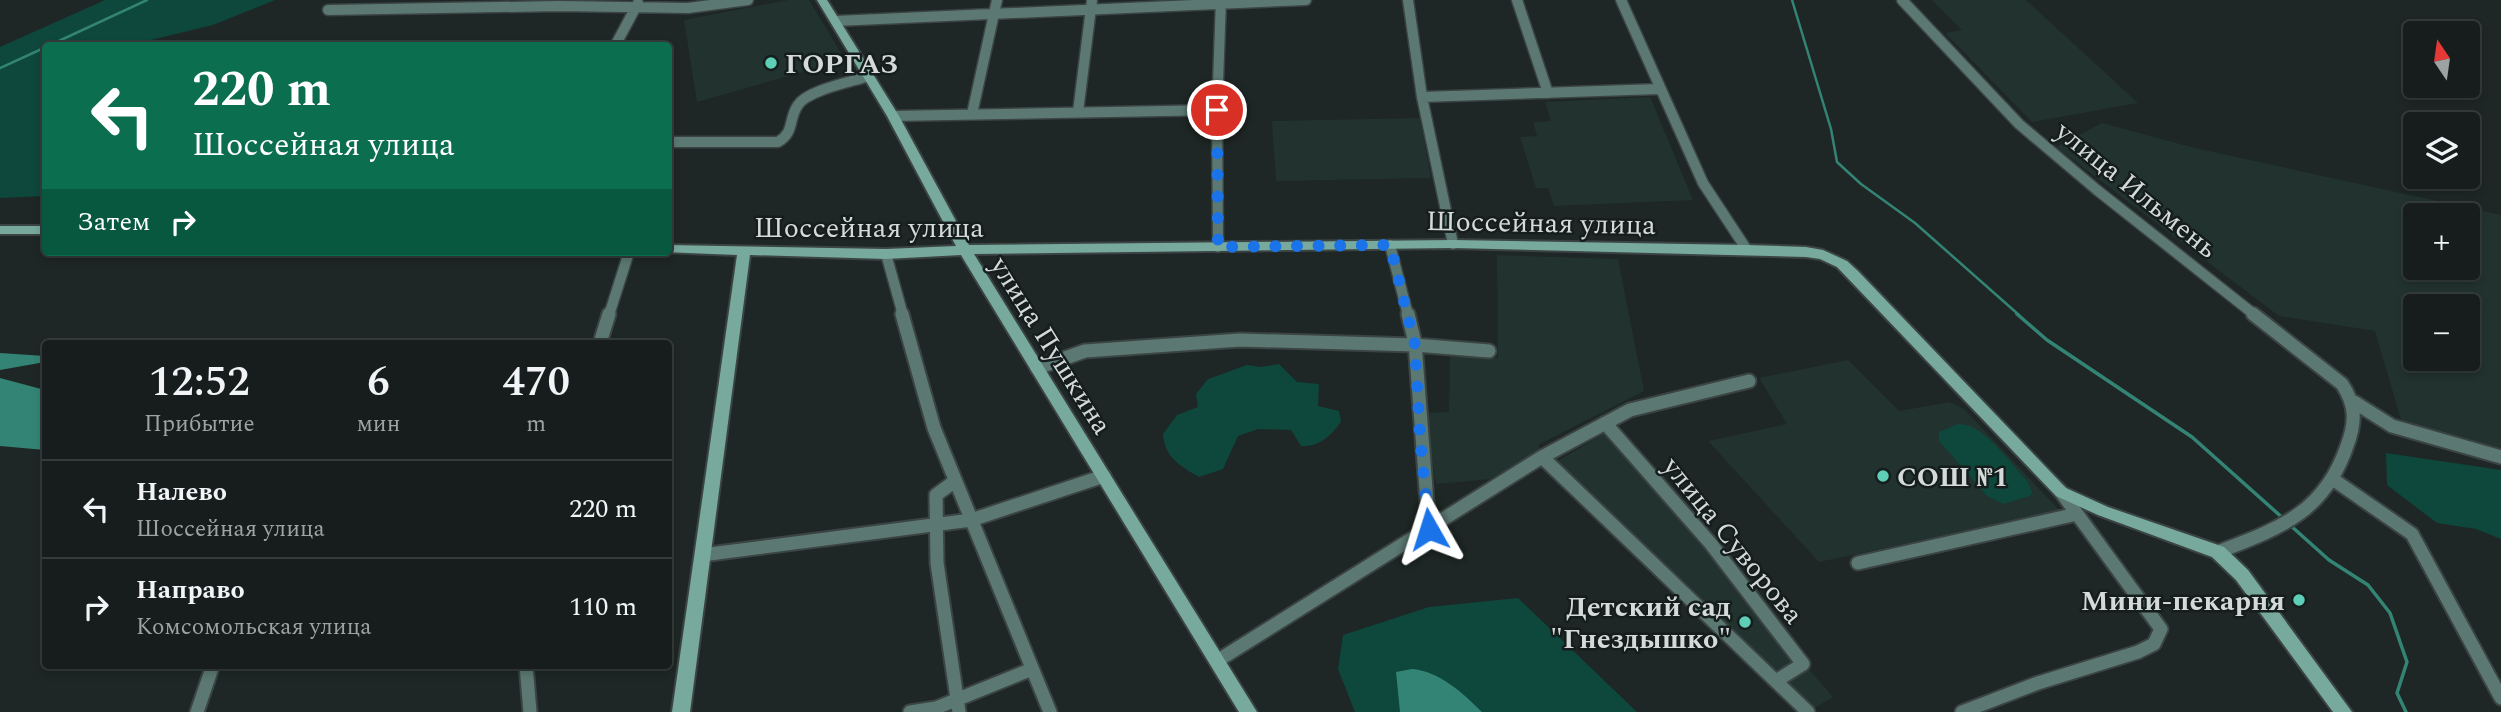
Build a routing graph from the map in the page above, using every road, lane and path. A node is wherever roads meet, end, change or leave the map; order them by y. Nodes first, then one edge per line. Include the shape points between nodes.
1 (748, 0) edge
2 (822, 0) edge
3 (997, 0) edge
4 (1306, 0) edge
5 (1408, 0) edge
6 (1517, 0) edge
7 (1620, 0) edge
8 (1902, 0) edge
9 (1221, 2) edge
10 (638, 3) edge
11 (1091, 5) edge
12 (328, 10) dead end
13 (994, 14) junction
14 (836, 21) junction
15 (617, 42) edge
16 (869, 76) junction
17 (1659, 89) junction
18 (1548, 93) junction
19 (1422, 97) junction
20 (1217, 110) junction
21 (1078, 112) junction
22 (972, 114) junction
23 (893, 116) junction
24 (672, 142) edge
25 (0, 230) edge
26 (42, 230) edge
27 (1452, 244) junction
28 (1390, 245) junction
29 (1218, 247) junction
30 (672, 249) edge
31 (965, 250) junction
32 (1747, 250) junction
33 (744, 252) junction
34 (886, 254) junction
35 (628, 256) edge
36 (601, 340) edge
37 (1415, 345) junction
38 (1489, 351) dead end
39 (1037, 368) junction
40 (1749, 382) dead end
41 (2354, 402) junction
42 (1605, 423) junction
43 (1542, 457) junction
44 (2501, 457) edge
45 (1104, 476) junction
46 (2334, 480) junction
47 (956, 481) junction
48 (2060, 492) junction
49 (2077, 514) junction
50 (971, 520) junction
51 (938, 523) junction
52 (1429, 529) junction
53 (2218, 552) junction
54 (702, 555) junction
55 (1858, 562) dead end
56 (1217, 661) junction
57 (212, 669) edge
58 (526, 669) edge
59 (1032, 669) junction
60 (1776, 681) junction
61 (2501, 698) edge
62 (958, 705) edge
63 (197, 712) edge
64 (530, 712) edge
65 (681, 712) edge
66 (910, 712) edge
67 (1050, 712) edge
68 (1248, 712) edge
69 (1808, 712) edge
70 (1962, 712) edge
71 (2343, 712) edge

1 - 10 street via 688,8
2 - 14 street, улица Пушкина
3 - 13 street
4 - 9 street
5 - 19 street
6 - 18 street
7 - 17 street
8 - 41 street, улица Ильмень via 2019,124 2342,384
9 - 11 street
9 - 20 street
10 - 12 street
10 - 15 street
11 - 13 street
11 - 21 street
13 - 14 street
13 - 22 street
14 - 16 street, улица Пушкина
16 - 23 street, улица Пушкина
16 - 24 street via 798,101 792,131 778,142
17 - 18 street
17 - 32 street via 1703,183
18 - 19 street
19 - 27 street
20 - 21 street
20 - 29 street
21 - 22 street
22 - 23 street
23 - 31 street, улица Пушкина
25 - 26 street
27 - 28 street, Шоссейная улица
27 - 32 street, Шоссейная улица
28 - 29 street, Шоссейная улица
28 - 37 street
29 - 31 street, Шоссейная улица
30 - 33 street, Шоссейная улица
31 - 34 street, Шоссейная улица
31 - 39 street, улица Пушкина
32 - 48 street, Шоссейная улица via 1807,252 1842,264
33 - 34 street, Шоссейная улица
33 - 54 street
34 - 47 street via 934,428
35 - 36 street
37 - 38 street
37 - 39 street via 1240,340 1085,351
37 - 52 street
39 - 45 street, улица Пушкина
40 - 42 street via 1630,410
41 - 44 street, улица Ильмень via 2392,426
41 - 46 street via 2356,415
42 - 43 street
42 - 60 street, улица Суворова via 1710,544 1803,664
43 - 52 street
43 - 60 street
45 - 50 street
45 - 56 street, улица Пушкина
46 - 53 street via 2320,500 2300,516
46 - 61 street via 2412,534
47 - 50 street
47 - 51 street via 936,495
48 - 49 street
48 - 53 street, Шоссейная улица
49 - 55 street
49 - 70 street via 2150,610 2161,629 2154,644
50 - 51 street
50 - 59 street
51 - 54 street
51 - 62 street via 937,563
52 - 56 street
53 - 71 street via 2242,575
54 - 65 street
56 - 68 street, улица Пушкина
57 - 63 street
58 - 64 street
59 - 62 street
59 - 67 street
60 - 69 street
62 - 66 street

